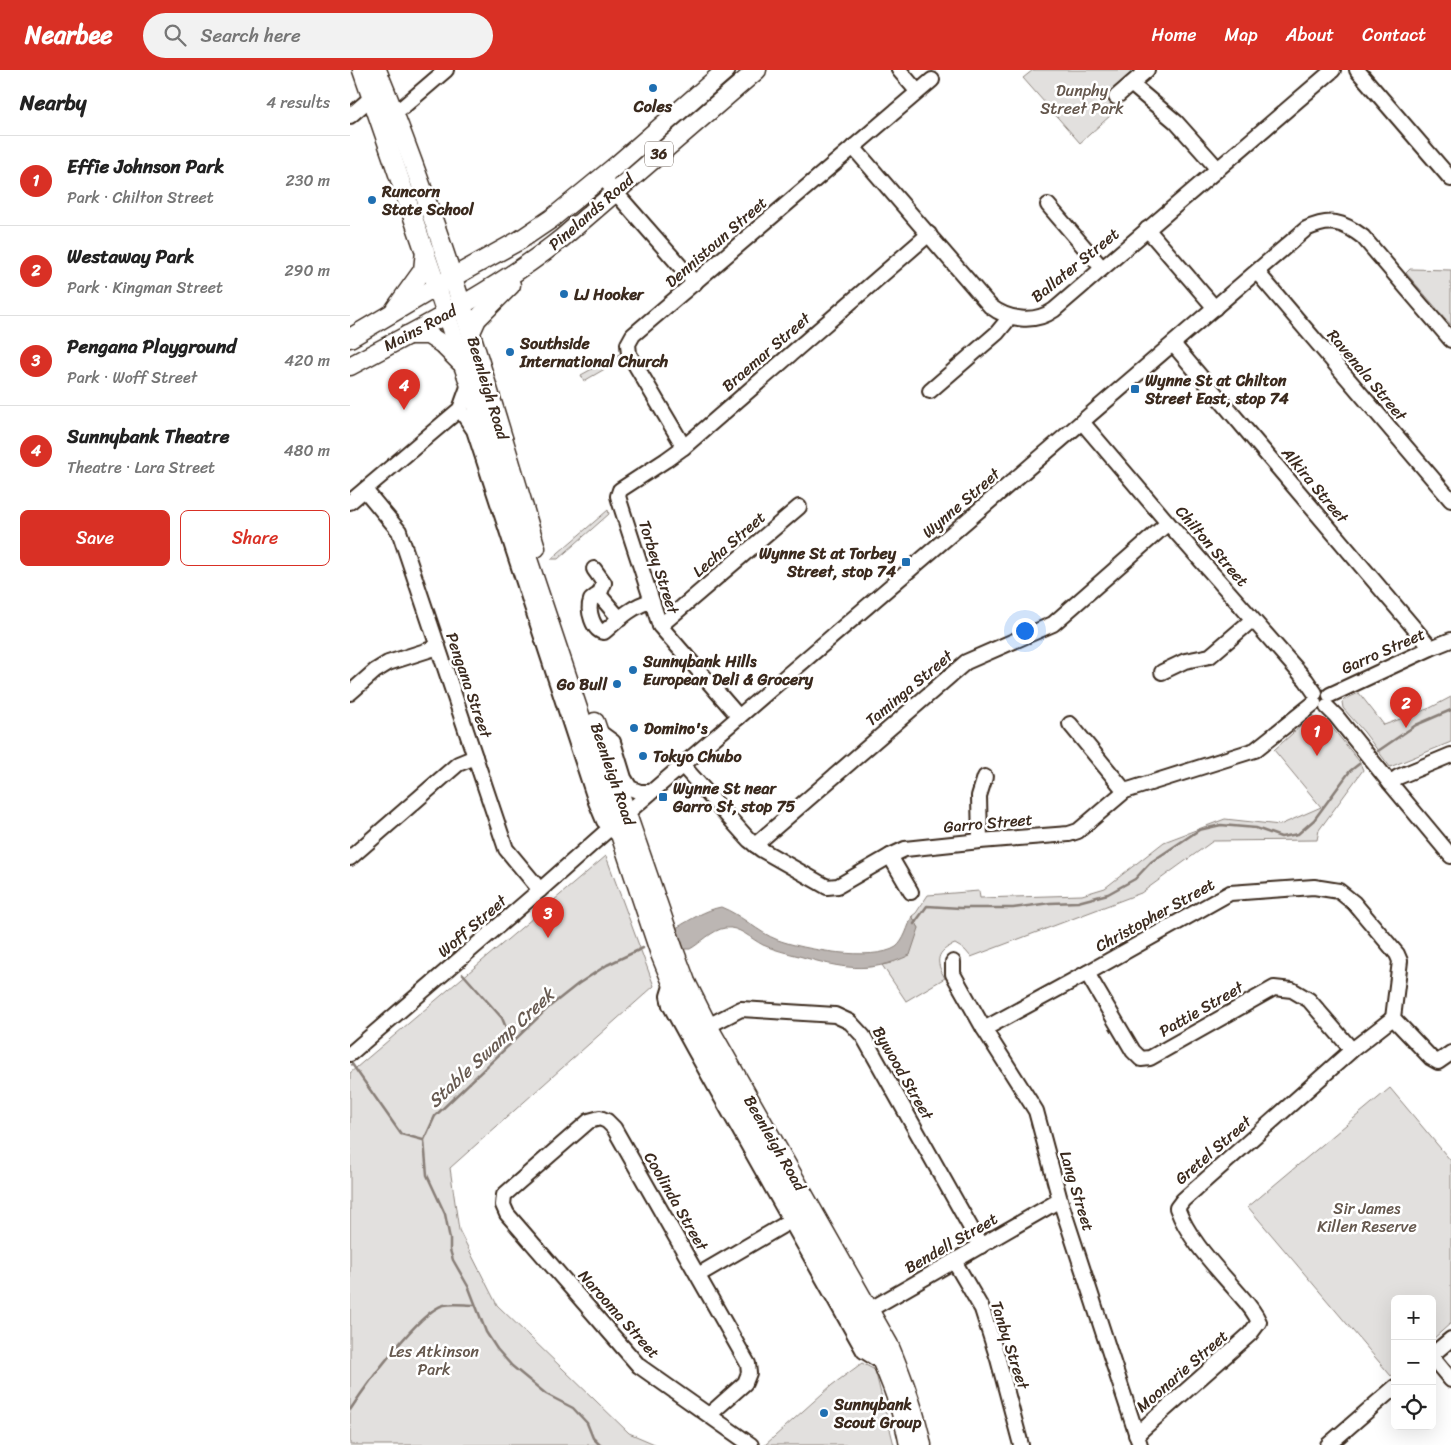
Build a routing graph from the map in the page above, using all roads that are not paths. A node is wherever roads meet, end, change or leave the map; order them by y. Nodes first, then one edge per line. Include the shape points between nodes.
1 (362, 70) edge
2 (377, 70) edge
3 (446, 70) edge
4 (726, 70) edge
5 (757, 70) edge
6 (899, 70) edge
7 (1147, 70) edge
8 (1333, 70) edge
9 (1356, 70) edge
10 (932, 80) dead end
11 (1130, 84) junction
12 (917, 91) junction
13 (372, 97) junction
14 (1116, 97) dead end
15 (350, 116) edge
16 (387, 117) junction
17 (853, 147) junction
18 (1218, 169) junction
19 (602, 177) junction
20 (1451, 179) edge
21 (615, 192) junction
22 (1048, 205) dead end
23 (1147, 229) junction
24 (929, 234) junction
25 (440, 239) junction
26 (425, 251) junction
27 (490, 258) junction
28 (530, 264) junction
29 (1102, 268) junction
30 (1257, 272) junction
31 (453, 277) junction
32 (695, 283) junction
33 (437, 287) junction
34 (463, 305) junction
35 (1215, 308) junction
36 (392, 314) junction
37 (446, 314) junction
38 (1007, 317) junction
39 (472, 332) junction
40 (405, 335) junction
41 (350, 338) edge
42 (1451, 340) edge
43 (1172, 344) junction
44 (463, 364) junction
45 (350, 366) edge
46 (469, 384) junction
47 (930, 391) dead end
48 (460, 409) junction
49 (1082, 422) junction
50 (684, 446) junction
51 (365, 490) junction
52 (620, 490) joint
53 (1451, 500) edge
54 (350, 502) edge
55 (799, 507) dead end
56 (1168, 523) junction
57 (594, 569) dead end
58 (599, 596) junction
59 (651, 601) junction
60 (620, 619) junction
61 (1252, 620) junction
62 (660, 626) junction
63 (1451, 640) edge
64 (438, 648) junction
65 (1431, 648) junction
66 (1162, 672) dead end
67 (350, 693) edge
68 (1321, 700) junction
69 (739, 717) junction
70 (1070, 724) dead end
71 (598, 731) junction
72 (1451, 755) edge
73 (475, 757) junction
74 (682, 766) junction
75 (985, 777) dead end
76 (1390, 783) junction
77 (1125, 791) junction
78 (651, 792) junction
79 (619, 825) junction
80 (980, 841) junction
81 (755, 844) junction
82 (890, 856) junction
83 (1451, 856) edge
84 (350, 858) edge
85 (540, 890) junction
86 (911, 892) dead end
87 (953, 962) dead end
88 (1087, 974) junction
89 (1393, 1018) junction
90 (708, 1026) junction
91 (984, 1029) junction
92 (1352, 1050) junction
93 (1451, 1053) edge
94 (350, 1054) edge
95 (1060, 1200) junction
96 (503, 1205) joint
97 (802, 1215) junction
98 (981, 1246) junction
99 (954, 1261) junction
100 (698, 1275) junction
101 (865, 1312) junction
102 (1250, 1334) joint
103 (1451, 1339) edge
104 (1436, 1352) edge
105 (1436, 1361) edge
106 (883, 1363) junction
107 (1451, 1380) edge
108 (1391, 1390) edge
109 (709, 1415) junction
110 (1138, 1440) edge
111 (752, 1445) edge
112 (909, 1445) edge
113 (922, 1445) edge
114 (1021, 1445) edge
115 (1328, 1445) edge

1 - 13 main road, Beenleigh Road
2 - 16 main road, Beenleigh Road
3 - 16 street
4 - 19 main road, Pinelands Road / 36
5 - 21 main road, Pinelands Road / 36
6 - 12 street
7 - 11 street
8 - 18 street, Ballater Street
9 - 20 street
10 - 12 street, Dennistoun Street
11 - 14 street
11 - 18 street via 1176,122
12 - 17 street, Dennistoun Street
13 - 15 street
13 - 16 main road, Beenleigh Road
16 - 25 main road, Beenleigh Road
16 - 26 main road, Beenleigh Road
17 - 24 street
17 - 32 street, Dennistoun Street
18 - 23 street, Ballater Street
19 - 21 street
19 - 27 main road, Pinelands Road / 36 via 551,219
21 - 28 main road, Pinelands Road / 36
21 - 32 street
22 - 29 street
23 - 29 street, Ballater Street
23 - 35 street
24 - 38 street via 990,306
24 - 50 street, Braemar Street
25 - 27 main road via 451,253 466,262
25 - 31 main road, Beenleigh Road
26 - 33 main road, Beenleigh Road
26 - 36 main road via 423,270
27 - 31 main road, Pinelands Road / 36
28 - 34 main road, Pinelands Road / 36
28 - 39 main road via 477,319
29 - 38 street, Ballater Street via 1045,316
30 - 35 street, Wynne Street
30 - 42 street, Wynne Street via 1306,229 1320,223 1350,228 1363,237
30 - 53 street, Ravenala Street
31 - 33 main road, Mains Road / 36
31 - 34 main road, Beenleigh Road
32 - 50 street, Dennistoun Street via 634,335 628,344 630,354
33 - 36 main road, Mains Road / 36
33 - 37 main road, Beenleigh Road
34 - 37 main road, Mains Road / 36
34 - 39 main road, Beenleigh Road
35 - 43 street, Wynne Street
36 - 41 main road, Mains Road / 36
37 - 40 main road, Mains Road / 36
37 - 44 main road, Beenleigh Road
38 - 47 street via 997,334
39 - 71 main road, Beenleigh Road via 543,570
40 - 44 main road via 428,335
40 - 45 main road, Mains Road / 36
43 - 49 street, Wynne Street
43 - 65 street, Alkira Street
44 - 46 main road, Beenleigh Road
46 - 48 street
46 - 79 main road, Beenleigh Road
48 - 51 street
48 - 79 street, Beenleigh Road via 474,430 596,802 604,821
49 - 56 street, Chilton Street
49 - 69 street, Wynne Street
50 - 52 street, Braemar Street
51 - 54 street
51 - 64 street, Pengana Street via 399,531
52 - 59 street, Torbey Street via 618,496
55 - 62 street, Lecha Street
56 - 61 street, Chilton Street
56 - 81 street, Taminga Street via 1053,624 966,662
57 - 58 street via 604,583
58 - 60 street
58 - 60 street via 590,600 589,605 598,631 604,632
59 - 60 street via 638,605
59 - 62 street, Torbey Street
61 - 66 street via 1210,656 1185,660
61 - 68 street, Chilton Street
62 - 69 street, Torbey Street
63 - 65 street, Garro Street
64 - 67 street via 388,663
64 - 73 street, Pengana Street
65 - 68 street, Garro Street
68 - 76 street, Chilton Street
68 - 77 street, Garro Street via 1255,750
69 - 74 street, Wynne Street
70 - 77 street
71 - 78 street via 612,742 630,788
71 - 79 main road, Beenleigh Road
72 - 76 street
73 - 84 street via 458,764
73 - 85 street, Pengana Street via 506,849
74 - 78 street, Wynne Street
74 - 81 street, Garro Street
75 - 80 street via 979,796
76 - 83 street, Chilton Street
77 - 80 street, Garro Street via 1078,831
78 - 79 street, Wynne Street
79 - 85 street, Woff Street
79 - 90 main road, Beenleigh Road
79 - 97 main road, Beenleigh Road via 672,983
80 - 82 street, Garro Street via 905,849
81 - 82 street, Garro Street via 827,887 838,886
82 - 86 street
85 - 94 street, Woff Street
87 - 91 street, Lang Street via 953,974
88 - 89 street, Christopher Street via 1230,893 1314,887 1339,890 1354,903 1400,961
88 - 91 street, Christopher Street
88 - 92 street, Pattie Street via 1133,1051 1141,1058 1150,1058 1274,988 1292,990 1310,1000
89 - 92 street, Gretel Street
89 - 93 street via 1431,1058 1438,1062
90 - 97 main road, Beenleigh Road
90 - 98 street, Bywood Street via 740,1009 835,1015 850,1022 863,1036
91 - 95 street, Lang Street via 1036,1111
92 - 102 street, Gretel Street via 1182,1200 1177,1208 1183,1224 1255,1312 1259,1322
95 - 98 street, Bendell Street
95 - 110 street, Lang Street
96 - 100 street, Coolinda Street via 504,1195 590,1121 600,1118 614,1128
96 - 109 street, Narooma Street via 507,1214 639,1366
97 - 100 street
97 - 101 main road, Beenleigh Road
97 - 106 street, Beenleigh Road via 864,1351
98 - 99 street, Bendell Street
99 - 101 street, Bendell Street
99 - 114 street, Tanby Street via 982,1309
100 - 109 street, Coolinda Street via 748,1364 749,1373 745,1383
101 - 106 main road, Beenleigh Road
101 - 113 main road, Beenleigh Road via 889,1345 916,1416
102 - 110 street, Moonarie Street
103 - 104 street
105 - 107 street
106 - 112 main road, Beenleigh Road via 905,1423
108 - 115 street
109 - 111 street, Narooma Street

